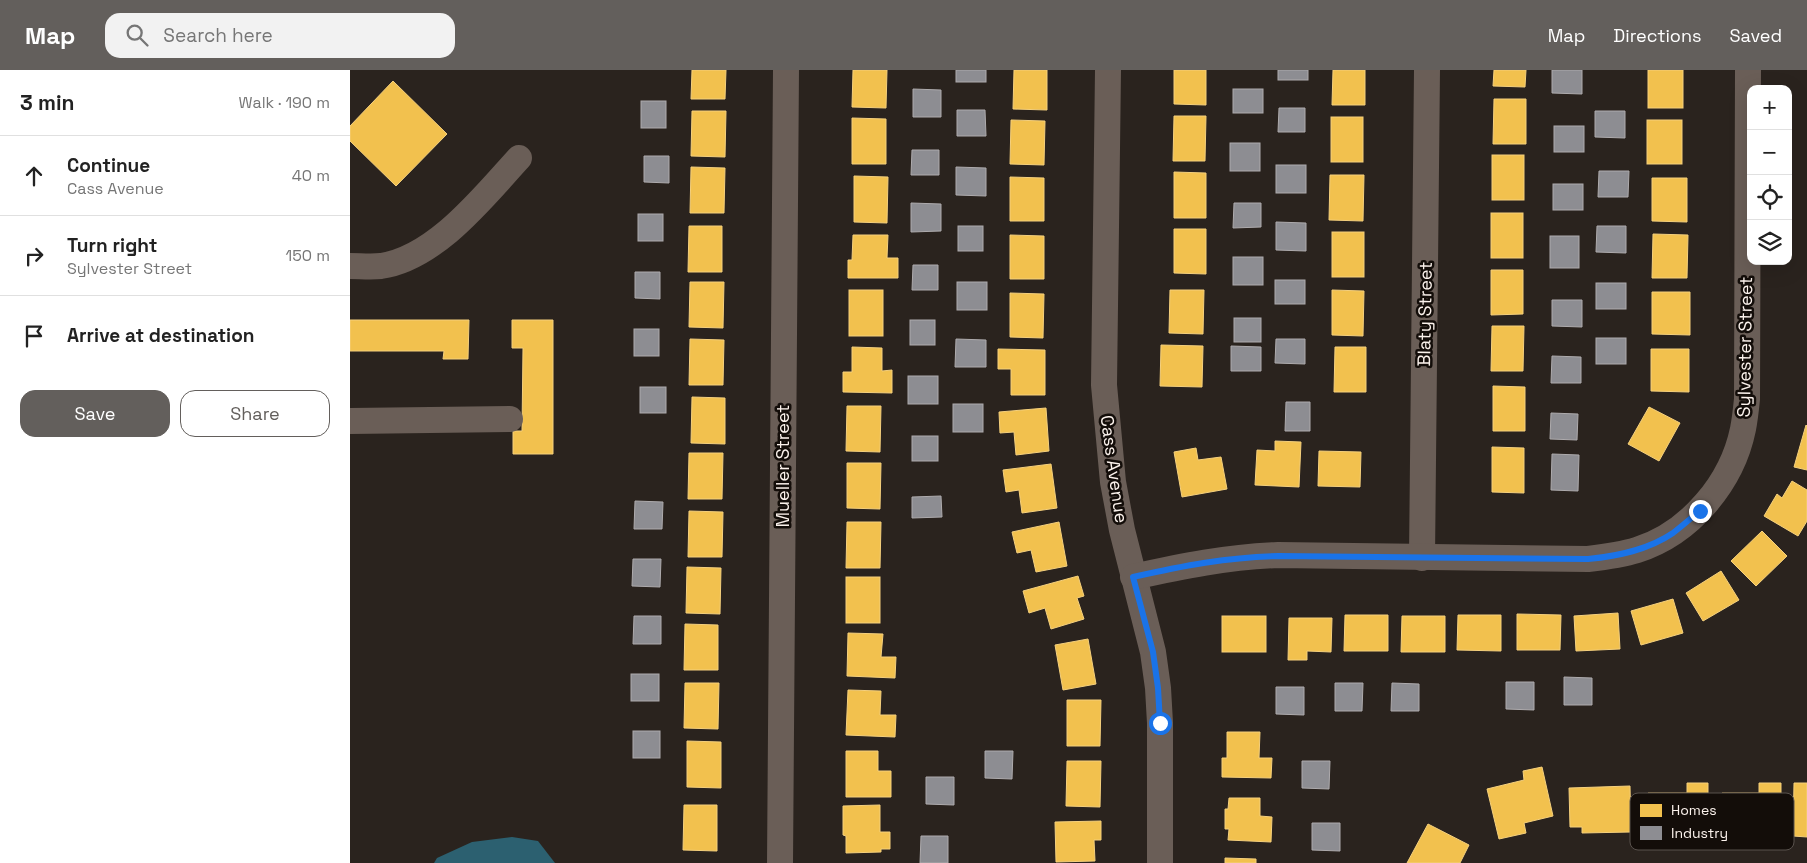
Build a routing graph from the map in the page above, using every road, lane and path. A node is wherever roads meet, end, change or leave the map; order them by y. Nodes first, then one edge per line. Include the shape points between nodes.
1 (786, 70) edge
2 (1108, 70) edge
3 (1427, 70) edge
4 (1748, 70) edge
5 (519, 158) dead end
6 (350, 266) edge
7 (510, 419) dead end
8 (350, 421) edge
9 (1422, 558) junction
10 (1133, 577) junction
11 (780, 863) edge
12 (1160, 863) edge

1 - 11 street, Mueller Street
2 - 10 street, Cass Avenue via 1104,385 1113,482
3 - 9 street, Blaty Street
4 - 9 street, Sylvester Street via 1746,399 1744,428 1738,449 1722,482 1700,511 1671,534 1639,550 1588,559
5 - 6 street via 458,225 416,254 380,266
7 - 8 street
9 - 10 street, Sylvester Street via 1244,557
10 - 12 street, Cass Avenue via 1153,652 1158,688

